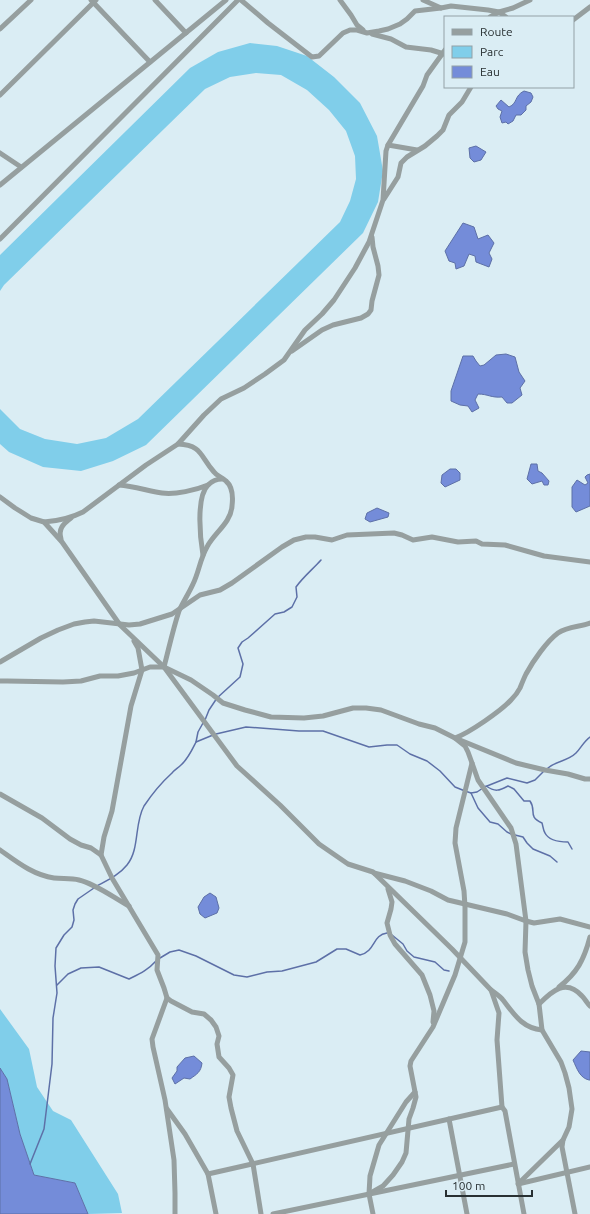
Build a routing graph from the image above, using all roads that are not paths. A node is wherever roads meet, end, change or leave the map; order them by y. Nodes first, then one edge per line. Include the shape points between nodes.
1 (31, 0) edge
2 (155, 0) edge
3 (226, 0) edge
4 (240, 0) edge
5 (340, 0) edge
6 (423, 0) edge
7 (530, 0) edge
8 (93, 1) edge
9 (590, 7) edge
10 (441, 8) junction
11 (499, 12) junction
12 (492, 16) edge
13 (505, 16) edge
14 (574, 19) edge
15 (0, 29) edge
16 (186, 33) junction
17 (367, 33) junction
18 (444, 52) edge
19 (150, 62) junction
20 (470, 88) edge
21 (0, 95) edge
22 (388, 144) junction
23 (417, 150) junction
24 (0, 153) edge
25 (21, 167) junction
26 (0, 185) edge
27 (383, 200) junction
28 (371, 236) junction
29 (0, 239) edge
30 (289, 353) junction
31 (178, 444) junction
32 (222, 479) junction
33 (119, 485) junction
34 (208, 485) junction
35 (0, 497) edge
36 (73, 517) junction
37 (44, 522) junction
38 (62, 542) junction
39 (203, 556) junction
40 (590, 562) edge
41 (180, 610) junction
42 (590, 623) edge
43 (120, 625) junction
44 (132, 637) junction
45 (0, 662) edge
46 (164, 667) junction
47 (142, 670) junction
48 (0, 681) edge
49 (455, 738) junction
50 (472, 763) junction
51 (590, 779) edge
52 (0, 794) edge
53 (0, 850) edge
54 (101, 855) junction
55 (373, 872) junction
56 (387, 887) junction
57 (465, 905) junction
58 (129, 906) junction
59 (526, 921) junction
60 (590, 928) edge
61 (590, 937) edge
62 (461, 959) junction
63 (558, 988) junction
64 (491, 990) junction
65 (166, 998) junction
66 (539, 1004) junction
67 (590, 1006) edge
68 (433, 1027) junction
69 (542, 1030) junction
70 (415, 1092) junction
71 (502, 1107) junction
72 (166, 1109) junction
73 (449, 1120) junction
74 (408, 1129) junction
75 (386, 1134) junction
76 (563, 1140) junction
77 (253, 1164) junction
78 (514, 1164) junction
79 (590, 1167) edge
80 (567, 1173) junction
81 (208, 1174) junction
82 (460, 1175) junction
83 (518, 1184) junction
84 (369, 1194) junction
85 (306, 1207) junction
86 (175, 1214) edge
87 (216, 1214) edge
88 (261, 1214) edge
89 (273, 1214) edge
90 (307, 1214) edge
91 (373, 1214) edge
92 (467, 1214) edge
93 (524, 1214) edge
94 (575, 1214) edge

1 - 15 street
2 - 16 street
3 - 16 street
4 - 17 street via 312,57 319,56 343,33 357,30
4 - 29 street
5 - 17 street via 357,25
6 - 10 street
7 - 11 street
8 - 19 street
8 - 21 street
9 - 14 street
10 - 11 street via 451,6
10 - 17 street via 415,11 400,24
11 - 12 street
11 - 13 street
16 - 19 street
17 - 18 street via 391,39 406,47
18 - 22 street via 427,75
19 - 25 street
20 - 23 street via 462,102 449,115 443,130
22 - 23 street
22 - 27 street
23 - 27 street via 401,163 398,177
24 - 25 street
25 - 26 street
27 - 28 street
28 - 30 street via 355,268 334,300 305,330
28 - 30 street via 379,275 371,310 361,318 322,330
30 - 31 street via 266,374 221,399
31 - 32 street via 188,444 195,448
31 - 33 street
32 - 34 street
32 - 39 street via 231,488 232,508 228,519 207,546
33 - 34 street via 164,493 192,490
33 - 36 street
34 - 39 street via 200,517
35 - 37 street via 31,518
36 - 37 street
36 - 38 street via 63,524 60,530
37 - 38 street
38 - 43 street
39 - 41 street via 194,584
40 - 41 street via 544,556 505,545 432,538 413,540 394,533 347,535 332,540 306,537 294,540 232,583 220,590 200,595
41 - 43 street via 140,624
41 - 46 street
42 - 49 street via 558,632 527,672 511,700 497,712
43 - 44 street
43 - 45 street via 94,621 74,624 41,638
44 - 46 street
44 - 47 street via 138,648
46 - 47 street
46 - 49 street via 191,680 223,703 271,717 304,718 353,708 366,708 381,710 435,728
46 - 55 street via 237,766 319,844 348,864
47 - 48 street via 81,681
47 - 54 street via 131,706 112,811
49 - 50 street via 465,746
49 - 51 street via 516,763
50 - 57 street via 454,843
50 - 59 street via 478,780 511,828 516,844
52 - 54 street via 42,818 70,839
53 - 58 street via 36,874 79,880
54 - 58 street
55 - 56 street
55 - 57 street via 406,881
56 - 62 street
56 - 68 street via 392,902 387,923 390,935 422,975 434,1011
57 - 59 street
57 - 62 street via 465,942
58 - 65 street via 158,955 157,970
59 - 60 street via 534,923 560,918
59 - 66 street via 525,952 532,986
61 - 63 street via 577,969
62 - 64 street
62 - 68 street
63 - 66 street
63 - 67 street via 572,988
64 - 69 street via 525,1025
64 - 71 street via 499,1013 497,1040
65 - 72 street via 152,1039
65 - 77 street via 192,1012 204,1014 216,1027 220,1057 233,1075 229,1097 233,1118
66 - 69 street
68 - 70 street via 411,1061
69 - 76 street via 561,1062 569,1088 572,1109 569,1127
70 - 74 street via 416,1098
70 - 75 street
71 - 73 street
71 - 78 street via 506,1110
72 - 81 street via 185,1134
72 - 86 street via 174,1160
73 - 74 street
73 - 82 street
74 - 75 street
74 - 84 street via 408,1144 402,1162 383,1186
75 - 77 street
75 - 84 street via 379,1145 370,1176
76 - 80 street
76 - 83 street
77 - 81 street
77 - 88 street
78 - 82 street
78 - 83 street
79 - 80 street
80 - 83 street
80 - 94 street
81 - 87 street
82 - 84 street
82 - 92 street
83 - 93 street
84 - 85 street
84 - 91 street
85 - 89 street
85 - 90 street

